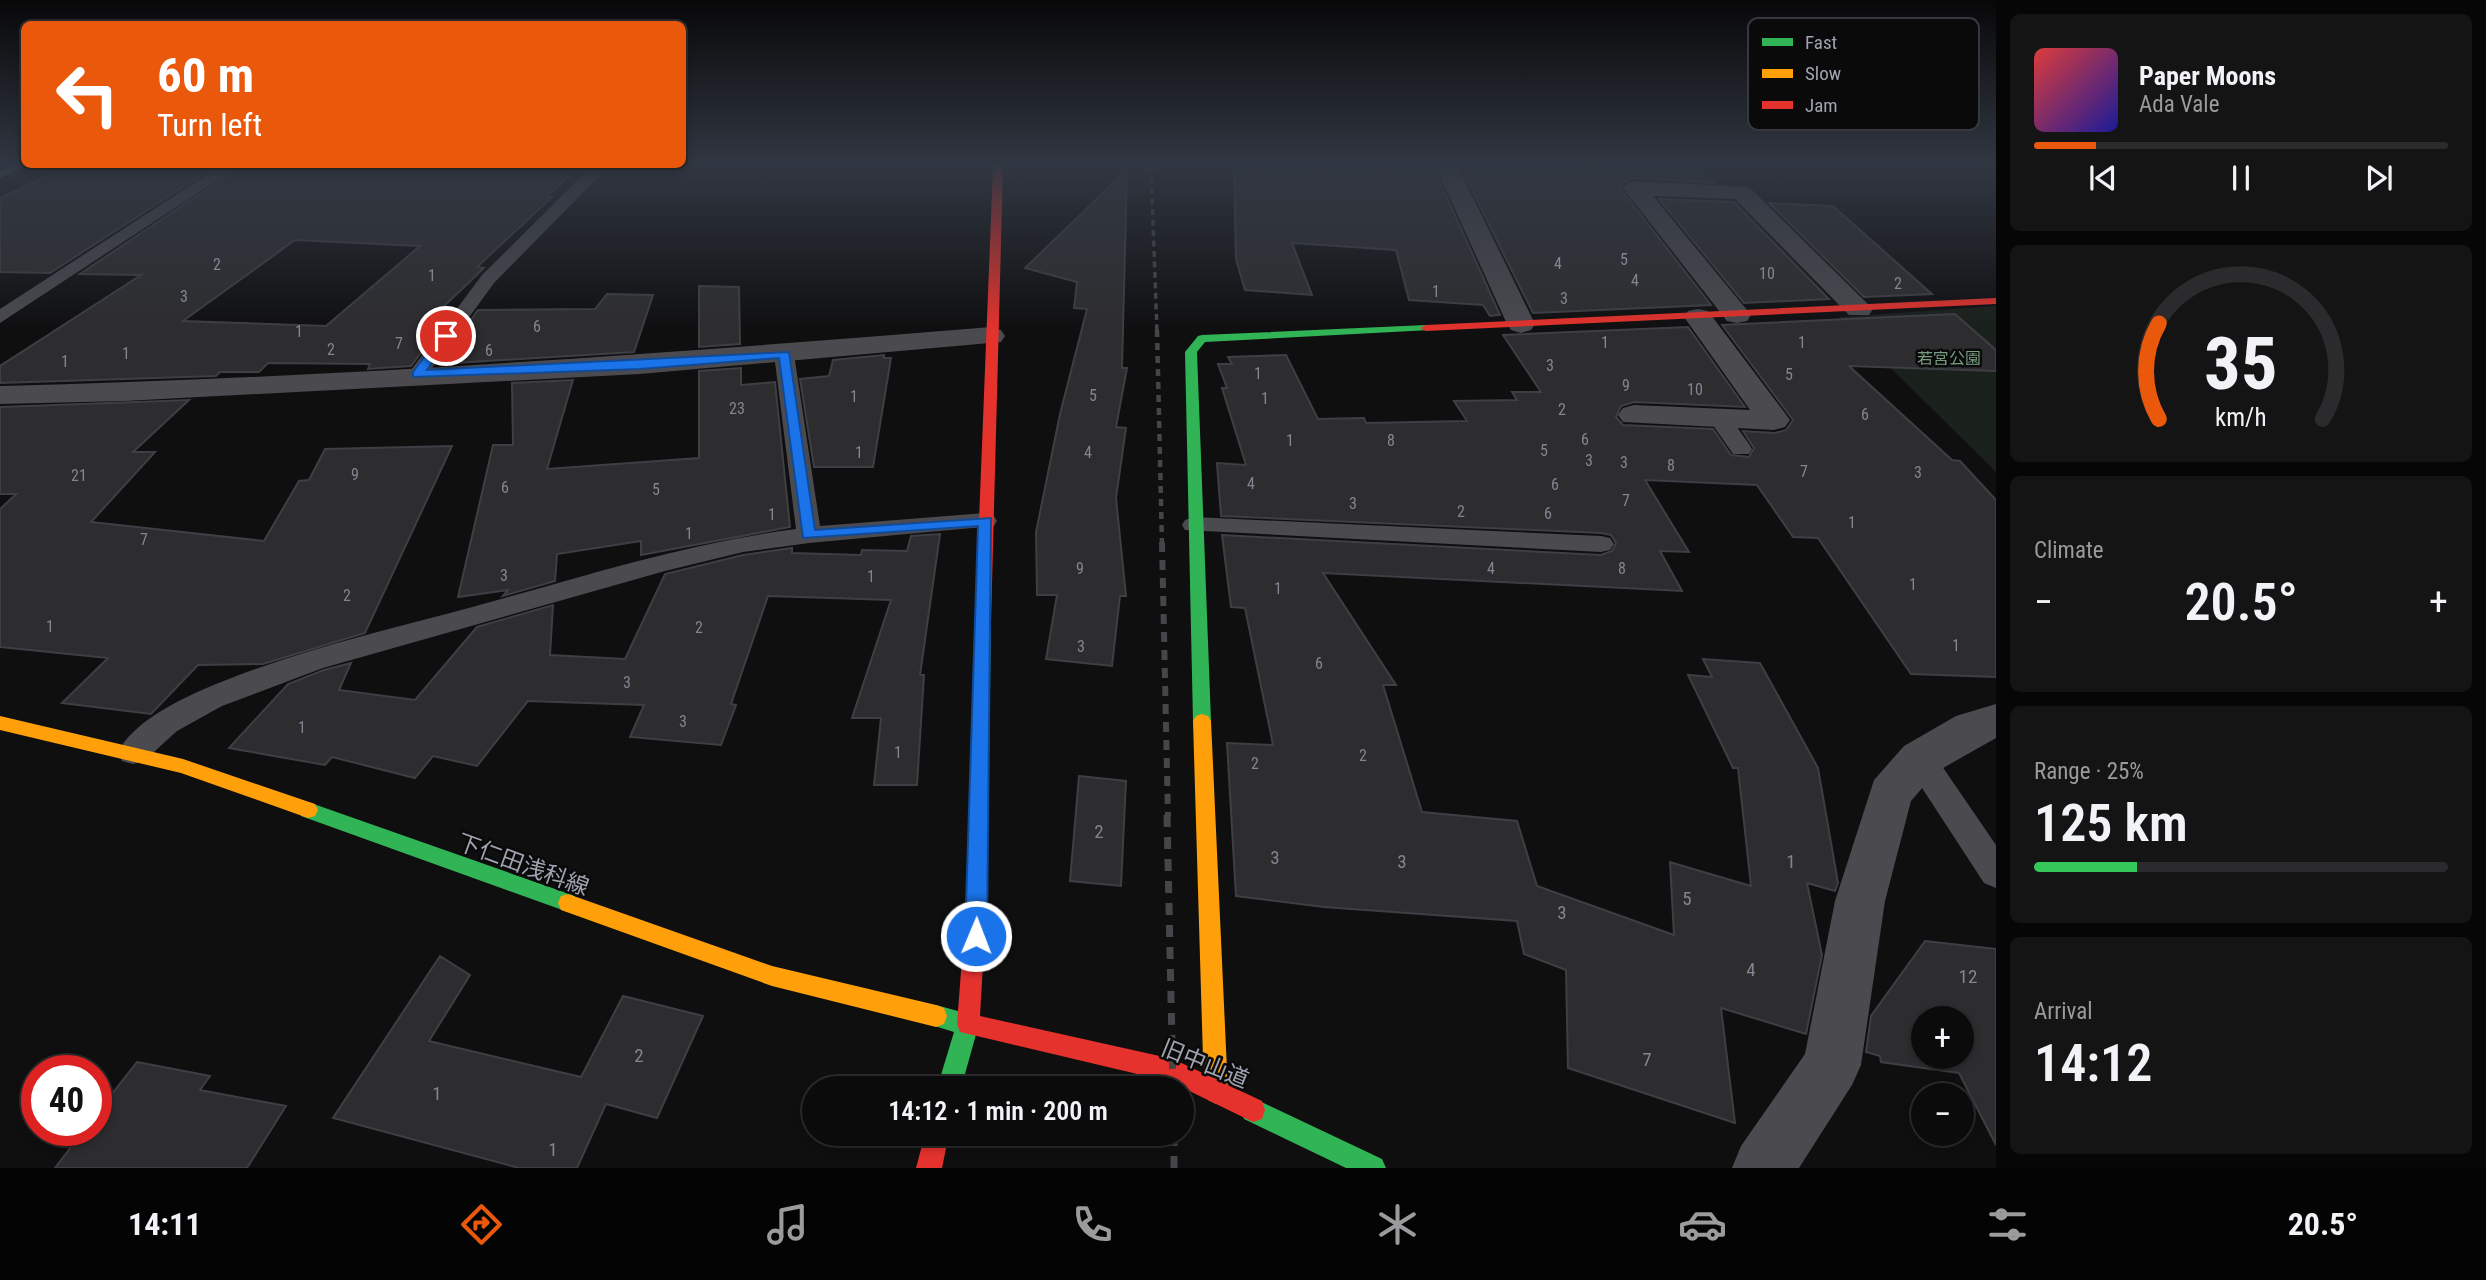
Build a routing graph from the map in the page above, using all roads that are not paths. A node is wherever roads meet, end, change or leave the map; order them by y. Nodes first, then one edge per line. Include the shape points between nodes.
1 (146, 222) edge
2 (545, 222) edge
3 (996, 222) edge
4 (1473, 222) edge
5 (1662, 222) edge
6 (1771, 222) edge
7 (1996, 301) edge
8 (1859, 309) junction
9 (1737, 315) junction
10 (0, 317) edge
11 (1698, 317) junction
12 (1521, 324) junction
13 (991, 336) junction
14 (784, 354) junction
15 (418, 374) junction
16 (0, 395) edge
17 (1634, 415) dead end
18 (1718, 418) junction
19 (1741, 449) dead end
20 (985, 521) junction
21 (1194, 525) junction
22 (808, 535) junction
23 (1601, 544) dead end
24 (1996, 721) edge
25 (0, 723) edge
26 (133, 752) junction
27 (1920, 759) junction
28 (1996, 873) edge
29 (968, 1024) junction
30 (953, 1076) edge
31 (1216, 1092) junction
32 (934, 1146) edge
33 (929, 1168) edge
34 (1373, 1168) edge
35 (1763, 1168) edge

1 - 10 lane
2 - 15 lane via 488,279
3 - 13 street
4 - 12 street
5 - 9 street
6 - 8 street
7 - 8 street
8 - 9 street
9 - 11 street
11 - 12 street
11 - 18 street via 1774,420
12 - 21 street via 1202,340 1192,352
13 - 14 street
13 - 20 street
14 - 15 street
14 - 22 lane
15 - 16 street
17 - 18 street
18 - 19 lane
20 - 22 lane
20 - 29 street via 976,936
21 - 23 lane
21 - 31 street
22 - 26 lane via 662,562 315,660 212,698 166,723
24 - 27 street via 1972,728
25 - 26 street, 下仁田浅科線
26 - 29 street, 下仁田浅科線 via 772,976
27 - 28 lane
27 - 35 street via 1890,793 1860,901 1832,1065
29 - 30 street
29 - 31 street, 旧中山道 via 1173,1071
31 - 34 street, 旧中山道
32 - 33 street

